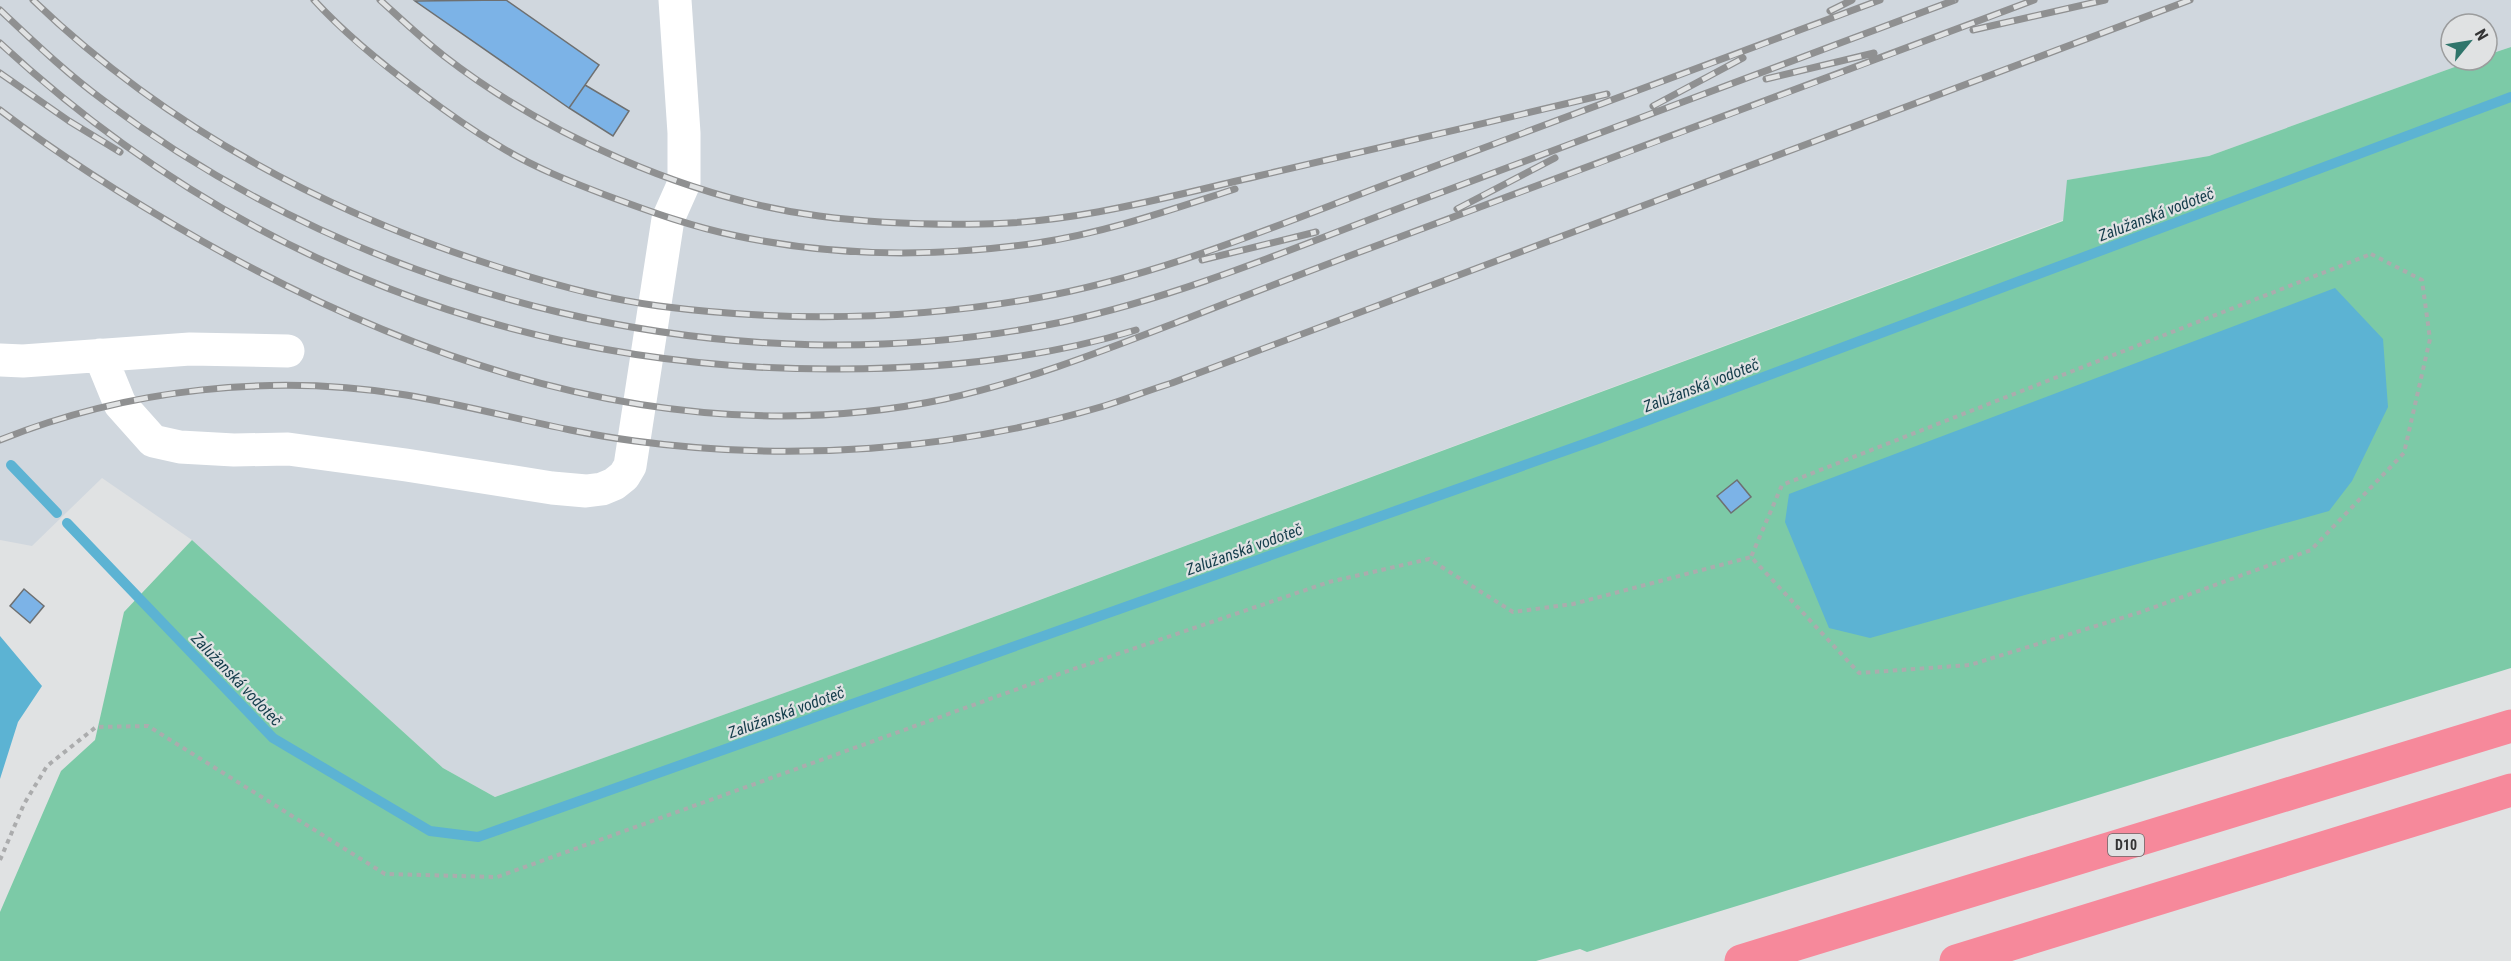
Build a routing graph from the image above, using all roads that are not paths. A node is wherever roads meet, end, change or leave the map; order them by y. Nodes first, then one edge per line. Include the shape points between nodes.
1 (675, 0) edge
2 (288, 351) dead end
3 (100, 356) junction
4 (0, 360) edge
5 (2511, 726) edge
6 (2511, 790) edge
7 (1741, 961) edge
8 (1956, 961) edge

1 - 3 lane via 684,183 668,219 630,466 614,484 586,491 563,489 288,449 180,447 153,441 120,404
2 - 3 lane via 190,349
3 - 4 lane
5 - 7 highway, D10
6 - 8 highway

